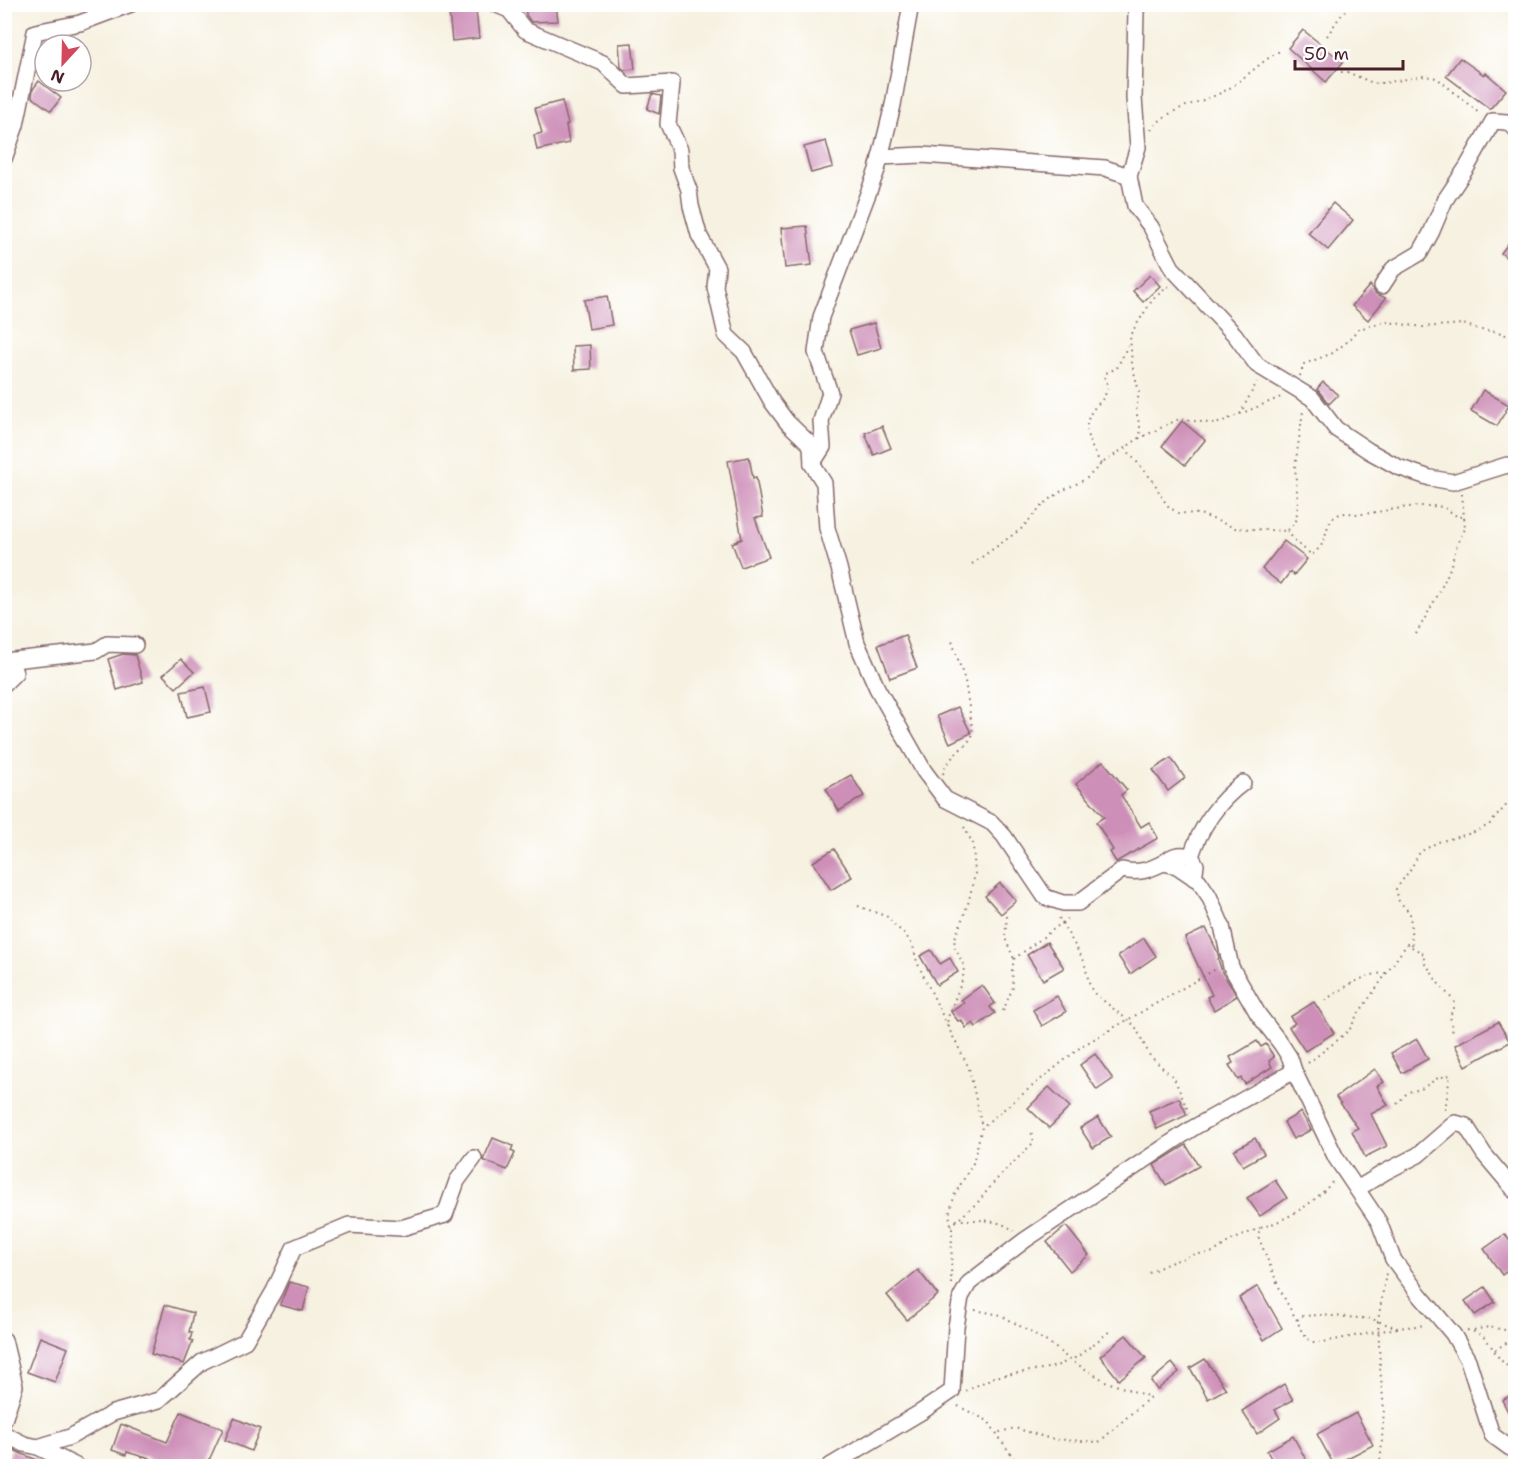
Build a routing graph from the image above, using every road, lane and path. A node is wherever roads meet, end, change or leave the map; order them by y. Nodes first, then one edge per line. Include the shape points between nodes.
1 (131, 4) edge
2 (495, 4) edge
3 (1139, 4) edge
4 (1351, 4) edge
5 (909, 7) edge
6 (1327, 36) dead end
7 (1280, 51) dead end
8 (1341, 72) dead end
9 (1493, 121) junction
10 (1515, 129) edge
11 (1138, 147) junction
12 (880, 157) junction
13 (4, 159) edge
14 (1129, 176) junction
15 (1179, 275) junction
16 (1382, 286) dead end
17 (1515, 339) edge
18 (1130, 340) junction
19 (1267, 371) junction
20 (1299, 391) junction
21 (1240, 415) junction
22 (1138, 439) junction
23 (1125, 448) junction
24 (812, 464) junction
25 (1101, 465) junction
26 (1515, 466) edge
27 (1461, 479) junction
28 (1462, 517) junction
29 (1287, 531) junction
30 (972, 564) dead end
31 (1416, 634) dead end
32 (951, 638) dead end
33 (135, 645) dead end
34 (8, 661) edge
35 (4, 684) edge
36 (943, 775) dead end
37 (1243, 783) dead end
38 (1515, 794) edge
39 (962, 824) dead end
40 (1191, 856) junction
41 (1163, 863) junction
42 (1194, 878) junction
43 (1045, 897) junction
44 (1075, 903) junction
45 (858, 906) dead end
46 (1007, 916) dead end
47 (1062, 923) junction
48 (1412, 945) junction
49 (1014, 959) junction
50 (1231, 967) junction
51 (1387, 973) junction
52 (1325, 1000) dead end
53 (1003, 1011) dead end
54 (1127, 1020) junction
55 (946, 1025) junction
56 (1453, 1035) dead end
57 (1294, 1071) junction
58 (1396, 1104) dead end
59 (1197, 1126) junction
60 (982, 1127) junction
61 (1031, 1131) dead end
62 (1444, 1132) junction
63 (474, 1158) dead end
64 (1343, 1167) junction
65 (1357, 1189) junction
66 (1515, 1192) edge
67 (956, 1220) junction
68 (951, 1226) junction
69 (1260, 1228) junction
70 (1025, 1240) junction
71 (1393, 1259) junction
72 (1149, 1273) dead end
73 (951, 1286) dead end
74 (959, 1307) junction
75 (1297, 1320) junction
76 (1378, 1321) junction
77 (1447, 1327) junction
78 (1397, 1328) junction
79 (1471, 1330) junction
80 (1110, 1331) dead end
81 (1378, 1331) junction
82 (1515, 1332) edge
83 (4, 1340) edge
84 (1495, 1350) junction
85 (1070, 1360) junction
86 (1511, 1368) dead end
87 (942, 1398) junction
88 (4, 1420) edge
89 (996, 1433) junction
90 (4, 1434) edge
91 (1515, 1446) edge
92 (38, 1447) junction
93 (76, 1467) edge
94 (831, 1467) edge
95 (1018, 1467) edge
96 (1378, 1467) edge

1 - 13 street via 80,23 35,32 16,125
2 - 24 street via 509,10 525,30 603,63 627,86 672,83 669,124 680,150 699,235 717,268 715,287 726,335 744,352 787,422 811,445
3 - 11 street via 1134,98
4 - 6 path
5 - 12 street
7 - 11 path via 1226,90 1160,118
8 - 9 path via 1373,83 1424,76 1437,78
9 - 10 street via 1507,122
9 - 16 street via 1445,200 1420,253 1393,268
11 - 14 street
12 - 14 street via 922,155 1054,164 1105,168
12 - 24 street via 821,317 816,352 830,393 821,421 823,447
14 - 15 street via 1135,206
15 - 18 path via 1153,299
15 - 19 street via 1235,335 1257,365
17 - 20 path via 1463,324 1371,325 1358,329 1333,353 1304,364
18 - 22 path via 1138,392
18 - 25 path via 1117,368 1106,373 1106,397 1088,417 1086,429
19 - 20 street
19 - 21 path via 1254,386
20 - 21 path
20 - 27 street via 1311,398 1336,429 1398,467 1430,478 1453,482
20 - 29 path via 1303,417 1295,467 1298,504 1296,521
21 - 22 path via 1216,424 1179,419
22 - 23 path
23 - 25 path
23 - 29 path via 1144,468 1169,507 1178,513 1200,514 1235,528
24 - 43 street via 824,483 827,528 857,643 877,688 924,771 945,799 992,824
25 - 30 path via 1086,479 1044,504 1021,529
26 - 27 street
27 - 28 path
28 - 29 path via 1445,508 1429,507 1347,512 1335,516 1322,544 1312,555
28 - 31 path via 1465,530 1449,571
32 - 36 path via 965,681 973,733 970,741 954,753
33 - 34 street via 107,644 96,651
34 - 35 street via 15,673
37 - 40 street via 1218,806 1197,837
38 - 48 path via 1489,825 1420,852 1396,889 1399,901 1410,913
39 - 55 path via 973,844 975,874 954,946 963,966 963,978
40 - 41 street via 1182,853
40 - 42 street via 1196,865
41 - 42 street via 1178,866
41 - 44 street via 1147,871 1122,870
42 - 50 street via 1216,909
43 - 44 street
43 - 47 path
44 - 47 path
45 - 55 path via 888,917 905,934
46 - 49 path via 1005,939
47 - 49 path
47 - 54 path via 1084,961 1090,987
48 - 51 path via 1407,944
48 - 56 path via 1424,954 1424,963 1454,1001 1450,1015
49 - 53 path via 1013,987
50 - 54 path via 1216,969
50 - 57 street via 1290,1058
51 - 52 path via 1363,978
51 - 57 path via 1350,1029
54 - 59 path via 1135,1026 1150,1056 1173,1078
54 - 60 path via 1082,1046
55 - 60 path via 969,1068
57 - 59 street
57 - 64 street
58 - 62 path via 1408,1092 1450,1075
59 - 70 street
60 - 68 path via 973,1163 955,1194 949,1214
61 - 67 path via 1034,1142
62 - 65 street via 1418,1155
62 - 66 street via 1455,1124 1466,1126
63 - 92 street via 458,1181 445,1215 401,1228 349,1225 294,1248 245,1341 202,1362 159,1400 113,1413 70,1437
64 - 65 street
64 - 69 path via 1327,1189 1311,1201 1287,1218
65 - 71 street via 1379,1222
67 - 68 path
67 - 70 path via 994,1221 1008,1226
68 - 73 path
69 - 72 path via 1214,1252 1192,1255
69 - 75 path via 1258,1236 1277,1284
70 - 74 street via 969,1283
71 - 76 path via 1384,1276
71 - 77 street
74 - 85 path via 1001,1315
74 - 87 street via 952,1391
75 - 76 path via 1320,1315
75 - 81 path via 1311,1342
76 - 78 path
76 - 81 path
77 - 78 path via 1435,1324
77 - 79 path
77 - 91 street via 1468,1360 1492,1435 1510,1448
78 - 81 path
79 - 82 path via 1489,1327
79 - 84 path via 1489,1339
80 - 85 path
81 - 96 path via 1384,1409
82 - 84 path
83 - 88 street via 15,1386
84 - 86 path via 1503,1364
85 - 87 path via 1054,1367 994,1377
85 - 89 path via 1107,1382 1150,1397 1099,1442 1051,1439 1015,1428
87 - 89 path via 988,1421
87 - 94 street
89 - 95 path
90 - 92 street
92 - 93 street

